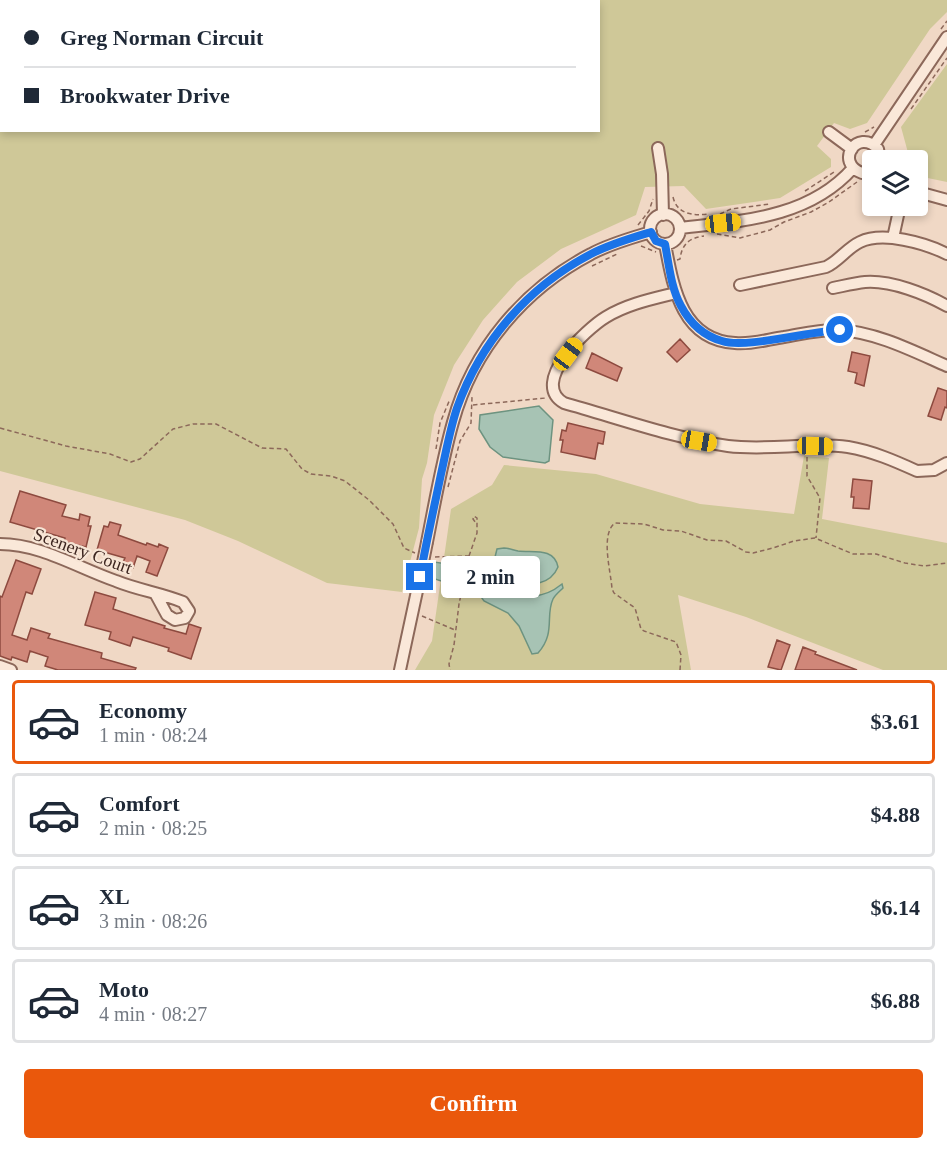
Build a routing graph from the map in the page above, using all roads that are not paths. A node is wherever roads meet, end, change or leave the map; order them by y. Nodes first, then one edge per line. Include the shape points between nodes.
1 (944, 34) edge
2 (829, 132) dead end
3 (874, 145) junction
4 (658, 148) dead end
5 (852, 149) junction
6 (878, 150) edge
7 (853, 168) junction
8 (862, 173) edge
9 (928, 195) edge
10 (947, 200) edge
11 (663, 215) junction
12 (898, 216) edge
13 (680, 228) junction
14 (651, 232) junction
15 (893, 238) junction
16 (665, 244) junction
17 (947, 254) edge
18 (740, 285) dead end
19 (832, 288) dead end
20 (676, 293) junction
21 (947, 306) edge
22 (947, 366) edge
23 (947, 463) edge
24 (0, 544) edge
25 (155, 593) dead end
26 (0, 666) edge
27 (11, 670) edge
28 (400, 670) edge

1 - 3 street
2 - 5 street
3 - 5 street via 865,142
3 - 6 street
4 - 11 street via 663,174
5 - 7 street via 849,159
7 - 8 street
7 - 13 street via 832,187 786,211 744,221
9 - 10 street
11 - 13 street via 676,219
11 - 14 street via 652,223
12 - 15 street
13 - 16 street via 678,237
14 - 16 street via 656,241
14 - 28 street, bridge via 592,253 561,271 511,314 492,339 468,381 452,423
15 - 17 street
15 - 18 street via 861,242 826,267
16 - 20 street
19 - 21 street via 867,282 890,285 927,295
20 - 22 street via 692,324 723,342 737,344 840,330 901,346
20 - 23 street via 626,307 605,318 576,342 555,370 552,389 558,400 699,441 750,448 846,447 926,472
24 - 25 street, Scenery Court via 59,557
26 - 27 street

